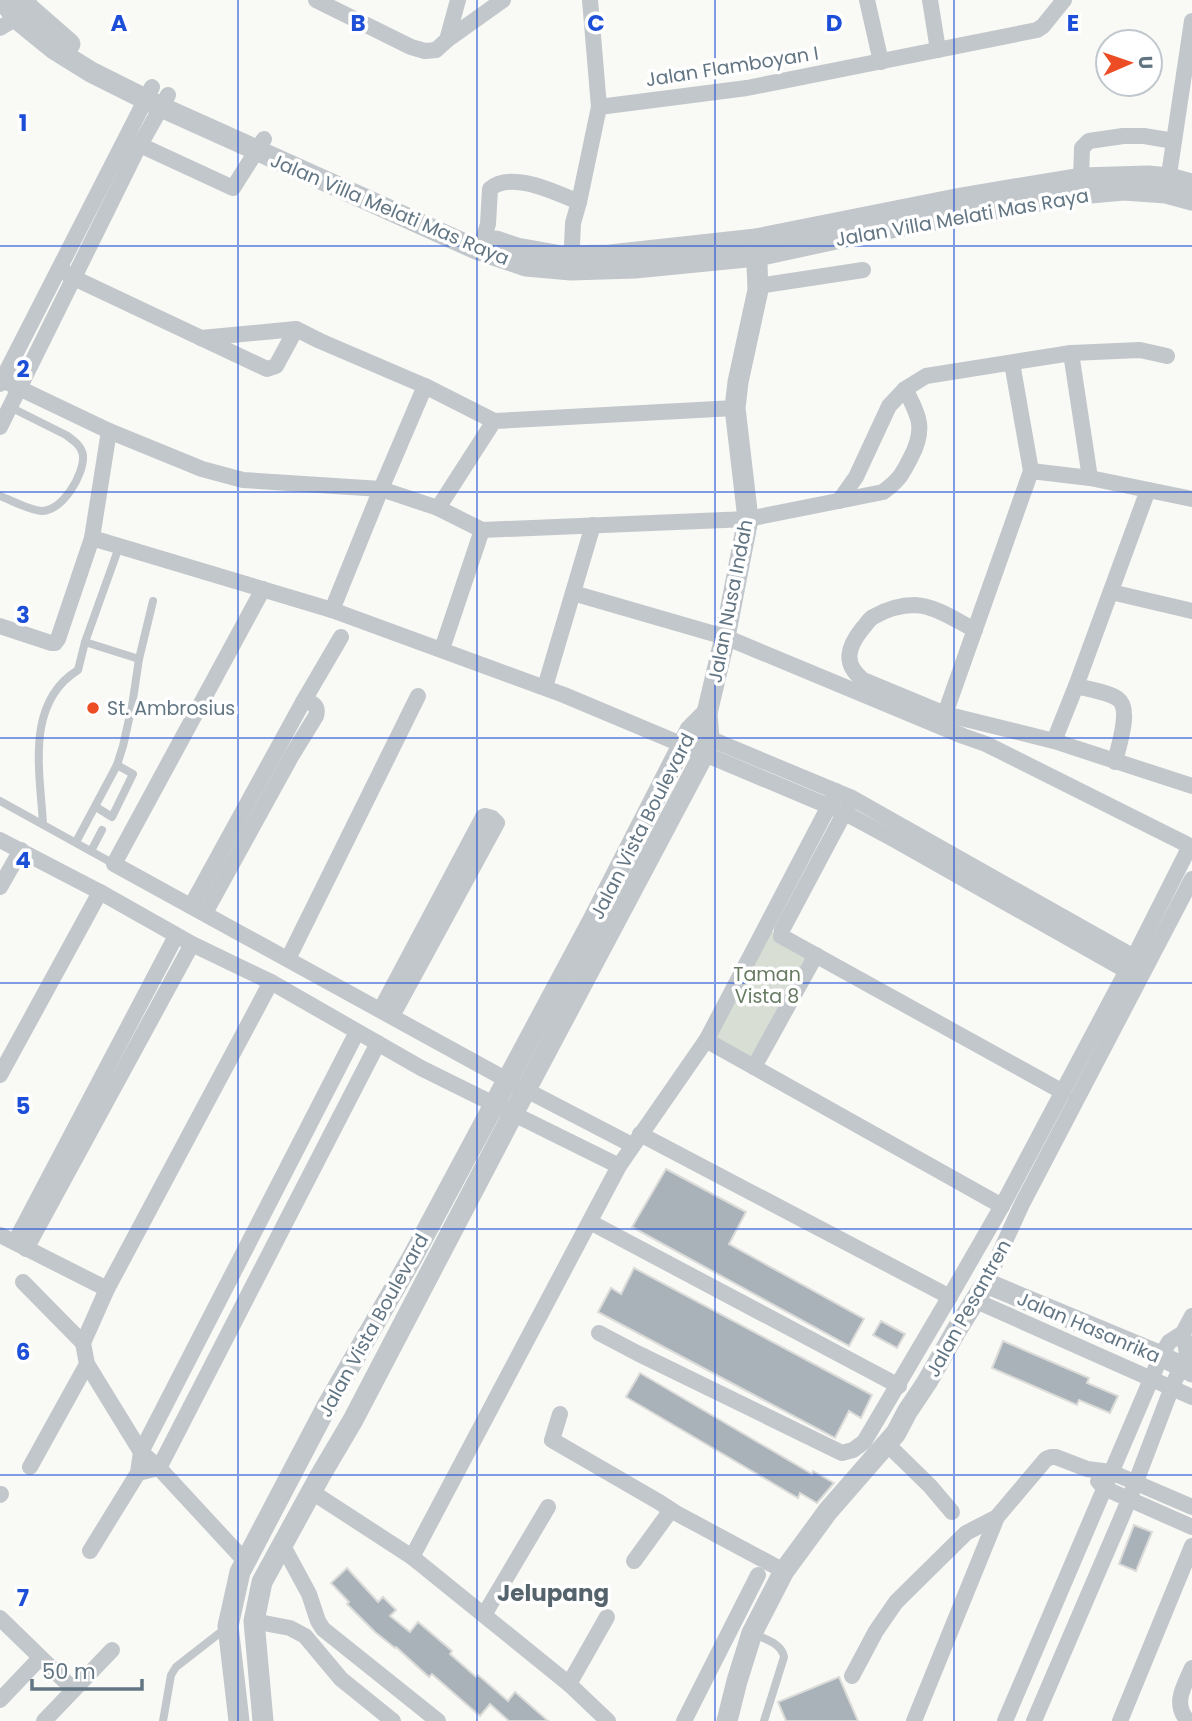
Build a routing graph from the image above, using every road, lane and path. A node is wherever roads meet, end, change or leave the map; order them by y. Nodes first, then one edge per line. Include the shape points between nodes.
1 (316, 0) edge
2 (458, 0) edge
3 (503, 0) edge
4 (590, 0) edge
5 (867, 0) edge
6 (930, 0) edge
7 (1064, 0) edge
8 (13, 7) edge
9 (348, 8) edge
10 (1049, 8) edge
11 (1192, 27) edge
12 (447, 40) junction
13 (938, 50) junction
14 (881, 62) junction
15 (156, 97) junction
16 (598, 107) junction
17 (1174, 141) junction
18 (140, 145) junction
19 (260, 145) junction
20 (1080, 178) junction
21 (1192, 184) edge
22 (1167, 186) junction
23 (1192, 200) edge
24 (579, 202) junction
25 (484, 237) junction
26 (757, 248) junction
27 (571, 263) junction
28 (59, 268) junction
29 (863, 270) dead end
30 (74, 278) junction
31 (758, 286) junction
32 (296, 329) junction
33 (201, 338) junction
34 (1071, 354) junction
35 (1167, 356) dead end
36 (1012, 363) junction
37 (1, 381) edge
38 (425, 386) junction
39 (20, 387) junction
40 (905, 388) junction
41 (10, 408) junction
42 (735, 408) junction
43 (494, 421) junction
44 (0, 427) edge
45 (110, 431) junction
46 (1031, 471) junction
47 (1090, 478) junction
48 (381, 489) junction
49 (1148, 490) junction
50 (0, 496) edge
51 (1192, 499) edge
52 (839, 501) junction
53 (438, 509) junction
54 (748, 519) junction
55 (593, 525) junction
56 (482, 530) junction
57 (92, 538) junction
58 (119, 547) junction
59 (263, 589) junction
60 (1111, 592) junction
61 (573, 593) junction
62 (153, 601) dead end
63 (332, 610) junction
64 (1192, 611) edge
65 (0, 626) edge
66 (975, 629) junction
67 (725, 636) junction
68 (341, 637) dead end
69 (85, 642) junction
70 (442, 649) junction
71 (139, 660) junction
72 (1076, 686) junction
73 (545, 687) junction
74 (418, 696) dead end
75 (707, 713) joint
76 (944, 714) junction
77 (1054, 741) junction
78 (696, 742) junction
79 (1115, 761) junction
80 (117, 765) junction
81 (1192, 786) edge
82 (836, 791) junction
83 (852, 798) junction
84 (0, 801) edge
85 (830, 806) junction
86 (96, 807) junction
87 (845, 813) junction
88 (43, 824) junction
89 (102, 830) dead end
90 (0, 839) edge
91 (76, 842) junction
92 (21, 850) junction
93 (91, 850) junction
94 (114, 864) junction
95 (1192, 879) edge
96 (0, 887) edge
97 (100, 892) junction
98 (198, 910) junction
99 (176, 936) junction
100 (192, 944) junction
101 (816, 955) junction
102 (288, 959) junction
103 (1130, 964) junction
104 (271, 982) junction
105 (386, 1013) junction
106 (357, 1032) junction
107 (707, 1039) junction
108 (378, 1044) junction
109 (754, 1067) junction
110 (0, 1075) edge
111 (517, 1085) junction
112 (1063, 1091) junction
113 (504, 1109) junction
114 (636, 1140) junction
115 (619, 1166) junction
116 (286, 1171) junction
117 (306, 1182) junction
118 (1002, 1206) junction
119 (590, 1222) junction
120 (0, 1235) edge
121 (20, 1246) junction
122 (23, 1282) dead end
123 (986, 1283) junction
124 (107, 1289) junction
125 (950, 1297) junction
126 (217, 1304) junction
127 (983, 1304) dead end
128 (237, 1315) junction
129 (1192, 1316) edge
130 (599, 1333) dead end
131 (83, 1343) junction
132 (1171, 1344) junction
133 (1188, 1362) edge
134 (87, 1364) junction
135 (1152, 1380) junction
136 (898, 1386) junction
137 (1172, 1387) junction
138 (1192, 1397) edge
139 (561, 1415) dead end
140 (887, 1444) junction
141 (141, 1452) junction
142 (30, 1467) dead end
143 (159, 1468) junction
144 (1087, 1469) junction
145 (1111, 1472) junction
146 (138, 1474) junction
147 (1136, 1482) junction
148 (1104, 1488) junction
149 (313, 1492) junction
150 (1129, 1500) junction
151 (548, 1507) dead end
152 (1192, 1507) edge
153 (671, 1510) junction
154 (952, 1512) dead end
155 (997, 1517) junction
156 (1192, 1527) edge
157 (282, 1544) junction
158 (1192, 1546) edge
159 (90, 1551) dead end
160 (412, 1557) junction
161 (245, 1561) junction
162 (634, 1561) dead end
163 (785, 1571) junction
164 (758, 1575) dead end
165 (262, 1582) junction
166 (484, 1615) junction
167 (0, 1618) edge
168 (607, 1618) dead end
169 (254, 1622) junction
170 (228, 1626) junction
171 (752, 1633) junction
172 (112, 1650) dead end
173 (40, 1658) junction
174 (1192, 1668) edge
175 (852, 1675) dead end
176 (569, 1684) junction
177 (73, 1689) junction
178 (3, 1693) edge
179 (44, 1721) edge
180 (163, 1721) edge
181 (239, 1721) edge
182 (263, 1721) edge
183 (393, 1721) edge
184 (438, 1721) edge
185 (608, 1721) edge
186 (684, 1721) edge
187 (727, 1721) edge
188 (764, 1721) edge
189 (914, 1721) edge
190 (1005, 1721) edge
191 (1034, 1721) edge
192 (1120, 1721) edge
193 (1188, 1721) edge

1 - 9 street
2 - 12 street
3 - 12 street
4 - 16 street
5 - 14 street
6 - 13 street
7 - 10 street, Jalan Flamboyan I
8 - 15 street, Jalan Villa Melati Mas Raya
9 - 12 street via 411,47 436,50
10 - 13 street, Jalan Flamboyan I via 1037,30
11 - 17 street
13 - 14 street, Jalan Flamboyan I
14 - 16 street, Jalan Flamboyan I via 747,88
15 - 18 street
15 - 19 street, Jalan Villa Melati Mas Raya
15 - 28 street
16 - 24 street
17 - 20 street via 1123,136 1089,141 1082,148
17 - 22 street
18 - 19 street via 232,188
18 - 30 street
19 - 25 street, Jalan Villa Melati Mas Raya
19 - 27 street, Jalan Villa Melati Mas Raya via 476,249 526,266
20 - 22 street, Jalan Villa Melati Mas Raya via 1148,176
20 - 26 street, Jalan Villa Melati Mas Raya via 961,198
21 - 22 street, Jalan Villa Melati Mas Raya
22 - 23 street, Jalan Villa Melati Mas Raya
22 - 26 street, Jalan Villa Melati Mas Raya via 1079,194
24 - 25 street via 513,181 496,184 490,188
24 - 27 street
25 - 27 street, Jalan Villa Melati Mas Raya via 562,256
26 - 27 street, Jalan Villa Melati Mas Raya via 610,255
26 - 31 street, Jalan Nusa Indah
28 - 30 street
28 - 37 street
29 - 31 street
30 - 33 street
30 - 39 street
31 - 42 street, Jalan Nusa Indah
32 - 33 street
32 - 33 street via 276,366 267,369
32 - 38 street
34 - 35 street via 1140,350
34 - 36 street
34 - 47 street
36 - 40 street via 926,376
36 - 46 street
37 - 39 street
38 - 43 street
38 - 48 street
39 - 41 street
39 - 45 street
40 - 52 street via 889,406 856,477
40 - 52 street via 920,428 918,443 900,480 883,492
41 - 44 street
41 - 50 lane via 66,435 83,456 67,497 50,509 41,511
42 - 43 street
42 - 54 street, Jalan Nusa Indah
43 - 53 street
45 - 48 street via 202,469 243,480
45 - 57 street
46 - 47 street
46 - 66 street
47 - 49 street
48 - 53 street
48 - 63 street
49 - 51 street
49 - 60 street
52 - 54 street
53 - 56 street
54 - 55 street
54 - 67 street, Jalan Nusa Indah
55 - 56 street
55 - 61 street
56 - 70 street
57 - 58 street
57 - 65 street via 55,643
58 - 59 street
58 - 69 lane
59 - 63 street
59 - 94 street
60 - 64 street
60 - 72 street
61 - 67 street
61 - 73 street
62 - 71 lane
63 - 70 street
66 - 76 street
66 - 76 street via 927,606 891,609 870,618 848,656 852,672 863,680
67 - 75 street, Jalan Nusa Indah
67 - 103 street via 986,744 1186,844 1187,852
68 - 98 street via 303,702 316,706 316,716
69 - 71 lane
69 - 88 lane via 78,670 66,677 43,713 38,735
70 - 73 street
71 - 80 lane
72 - 77 street
72 - 79 street via 1115,696 1125,706
73 - 78 street
74 - 102 street
75 - 78 street, Jalan Vista Boulevard
76 - 77 street
77 - 79 street
78 - 82 street
78 - 85 street
78 - 111 street, Jalan Vista Boulevard via 593,920
79 - 81 street
80 - 86 lane
80 - 86 lane via 133,774 112,817
82 - 83 street
82 - 85 street
83 - 87 street
83 - 103 street
84 - 88 lane
85 - 87 street
85 - 107 street
86 - 91 lane
87 - 101 street via 781,933
87 - 103 street
88 - 91 lane
89 - 93 lane
90 - 92 street
91 - 93 lane
92 - 96 street
92 - 97 street
93 - 94 lane
94 - 98 street
95 - 123 street, Jalan Pesantren via 1022,1204
97 - 99 street
97 - 110 street
98 - 102 street
99 - 100 street
99 - 121 street
100 - 104 street
100 - 121 street
101 - 109 street
101 - 112 street
102 - 105 street
103 - 112 street
104 - 106 street
104 - 124 street
105 - 105 street via 483,817 492,818 497,823
105 - 111 street
106 - 108 street
106 - 116 street
107 - 109 street
107 - 114 street
108 - 113 street
108 - 117 street
109 - 118 street
111 - 113 street, Jalan Vista Boulevard
111 - 114 street
112 - 118 street
113 - 115 street
113 - 149 street, Jalan Vista Boulevard via 354,1420
113 - 161 street, Jalan Vista Boulevard via 327,1406
114 - 115 street
114 - 125 street
115 - 119 street
116 - 117 street
116 - 126 street
117 - 128 street
118 - 125 street
119 - 136 street
119 - 160 street
120 - 121 street
121 - 124 street
122 - 131 street
123 - 132 street, Jalan Hasanrika
123 - 140 street, Jalan Pesantren
124 - 131 street
125 - 136 street
126 - 128 street
126 - 141 street
127 - 135 street
128 - 143 street
129 - 132 street
130 - 136 street via 842,1453 864,1443
131 - 134 street
132 - 133 street, Jalan Hasanrika
132 - 133 street
132 - 135 street
133 - 137 street
134 - 141 street
134 - 142 street
135 - 137 street
135 - 145 street
137 - 138 street
137 - 147 street
139 - 153 street via 552,1440
140 - 154 street
140 - 163 street, Jalan Pesantren via 828,1510
141 - 143 street
141 - 146 street
143 - 146 street
143 - 161 street
144 - 145 street
144 - 148 street
144 - 155 street via 1056,1457 1046,1459
145 - 147 street
145 - 148 street
146 - 159 street
147 - 150 street
147 - 152 street
148 - 150 street
148 - 190 street
149 - 157 street, Jalan Vista Boulevard
149 - 160 street
150 - 156 street
150 - 191 street
151 - 166 street
153 - 162 street
153 - 163 street
155 - 175 street via 966,1533 897,1602
155 - 189 street
157 - 165 street, Jalan Vista Boulevard
157 - 184 street via 323,1629
158 - 192 street
160 - 166 street
161 - 165 street
161 - 170 street, Jalan Vista Boulevard
163 - 171 street, Jalan Pesantren
164 - 186 street
165 - 169 street, Jalan Vista Boulevard
166 - 176 street
167 - 173 street
168 - 176 street
169 - 170 street
169 - 182 street, Jalan Vista Boulevard
169 - 183 street via 290,1628 305,1636 341,1679
170 - 180 lane via 176,1667
170 - 181 street, Jalan Vista Boulevard
171 - 187 street, Jalan Pesantren
171 - 188 lane via 778,1646 784,1657
172 - 177 street
173 - 177 street
173 - 178 street
174 - 193 street via 1179,1703
176 - 185 street
177 - 179 street

